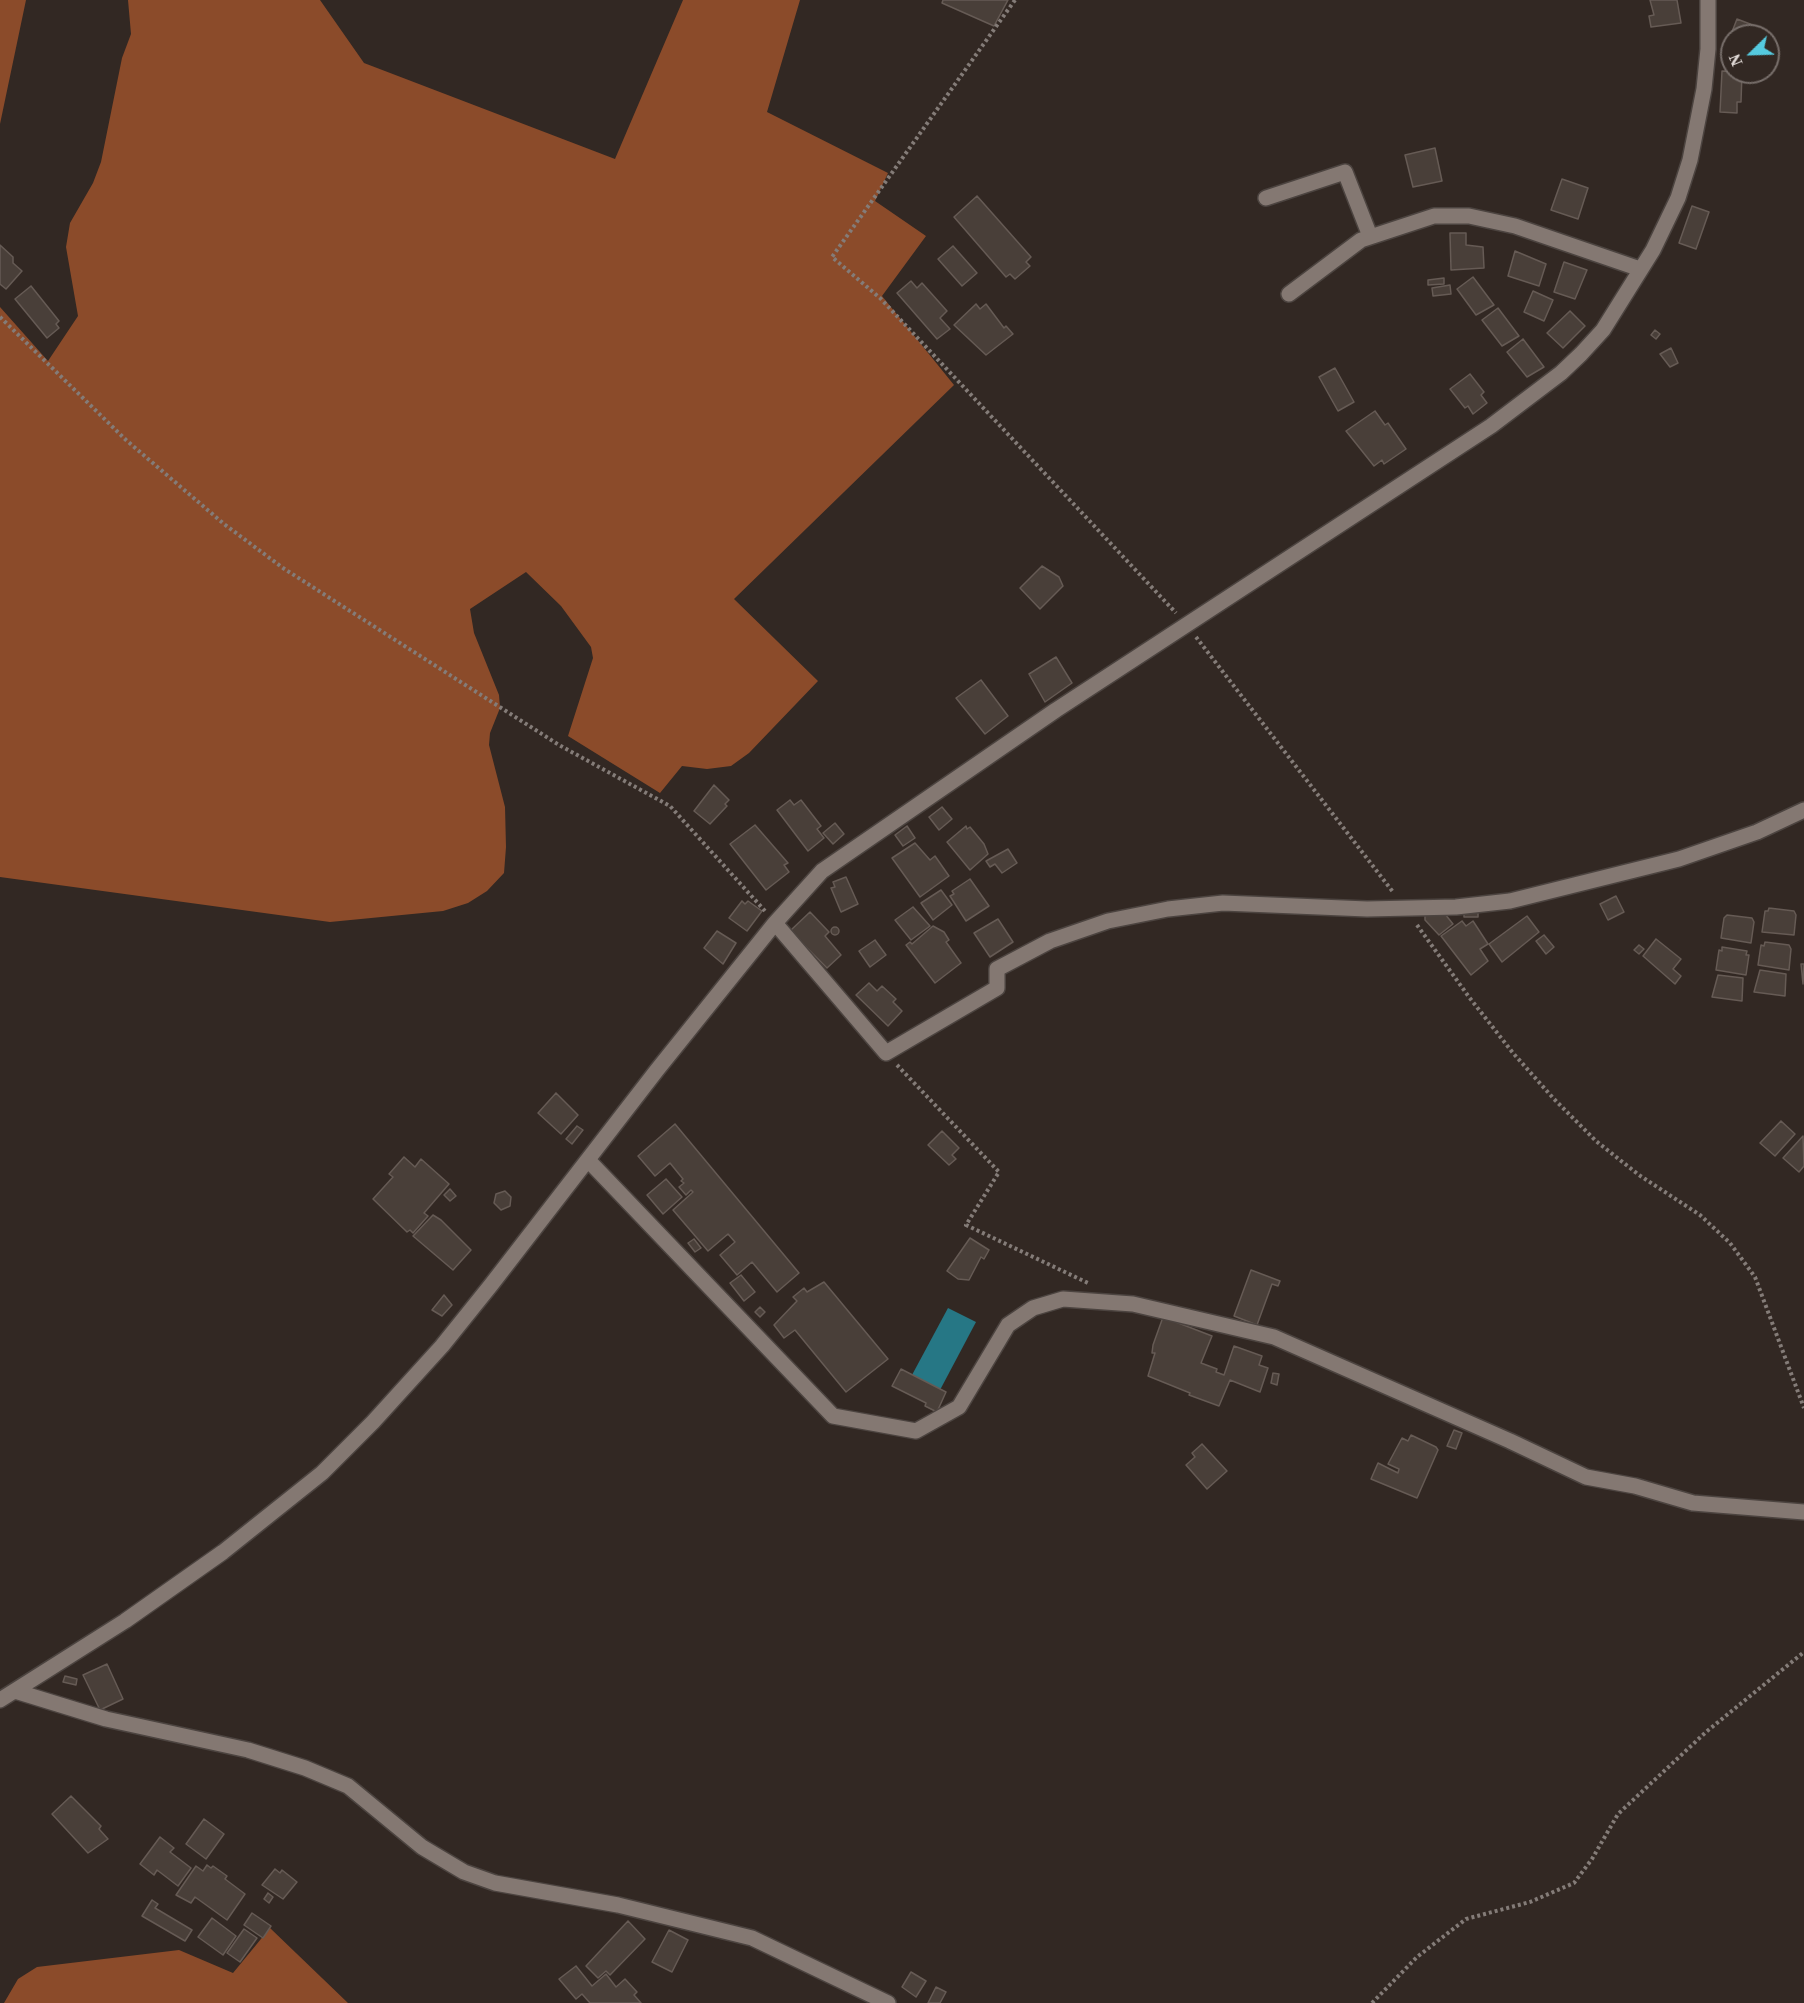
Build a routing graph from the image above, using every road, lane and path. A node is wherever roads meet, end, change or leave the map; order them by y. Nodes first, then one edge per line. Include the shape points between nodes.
1 (1015, 0) edge
2 (1708, 0) edge
3 (1266, 198) dead end
4 (1370, 236) junction
5 (1640, 269) junction
6 (1289, 294) dead end
7 (0, 317) edge
8 (1186, 624) junction
9 (1804, 810) edge
10 (1406, 908) junction
11 (775, 923) junction
12 (886, 1053) junction
13 (588, 1160) junction
14 (1091, 1284) dead end
15 (1804, 1408) edge
16 (1804, 1512) edge
17 (1804, 1652) edge
18 (15, 1691) junction
19 (0, 1700) edge
20 (888, 2003) edge
21 (1372, 2003) edge

1 - 8 path via 832,257 880,298
2 - 5 street via 1704,89 1690,160 1668,220
3 - 4 street via 1345,172
4 - 5 street via 1434,216 1468,216 1515,226
4 - 6 street
5 - 8 street via 1603,330 1547,384 1491,426
7 - 11 path via 126,440 224,524 283,568 559,745 670,806
8 - 10 path
8 - 11 street via 822,871
9 - 10 street via 1679,860 1541,894 1510,901
10 - 12 street via 1223,903 1108,921 1050,941 997,969 997,988
10 - 15 path via 1469,997 1554,1099 1596,1141 1700,1215 1730,1243 1755,1276
11 - 12 street
11 - 13 street
12 - 14 path via 999,1172 966,1225
13 - 16 street via 832,1416 916,1431 959,1407 1008,1325 1033,1308 1063,1299 1133,1304 1274,1337 1586,1477 1693,1503
13 - 18 street via 442,1346 321,1473 216,1558
17 - 21 path via 1706,1732 1618,1814 1574,1883 1530,1902 1466,1919 1416,1957
18 - 19 street
18 - 20 street via 106,1719 248,1750 305,1768 348,1786 422,1847 464,1872 495,1883 618,1905 752,1938

